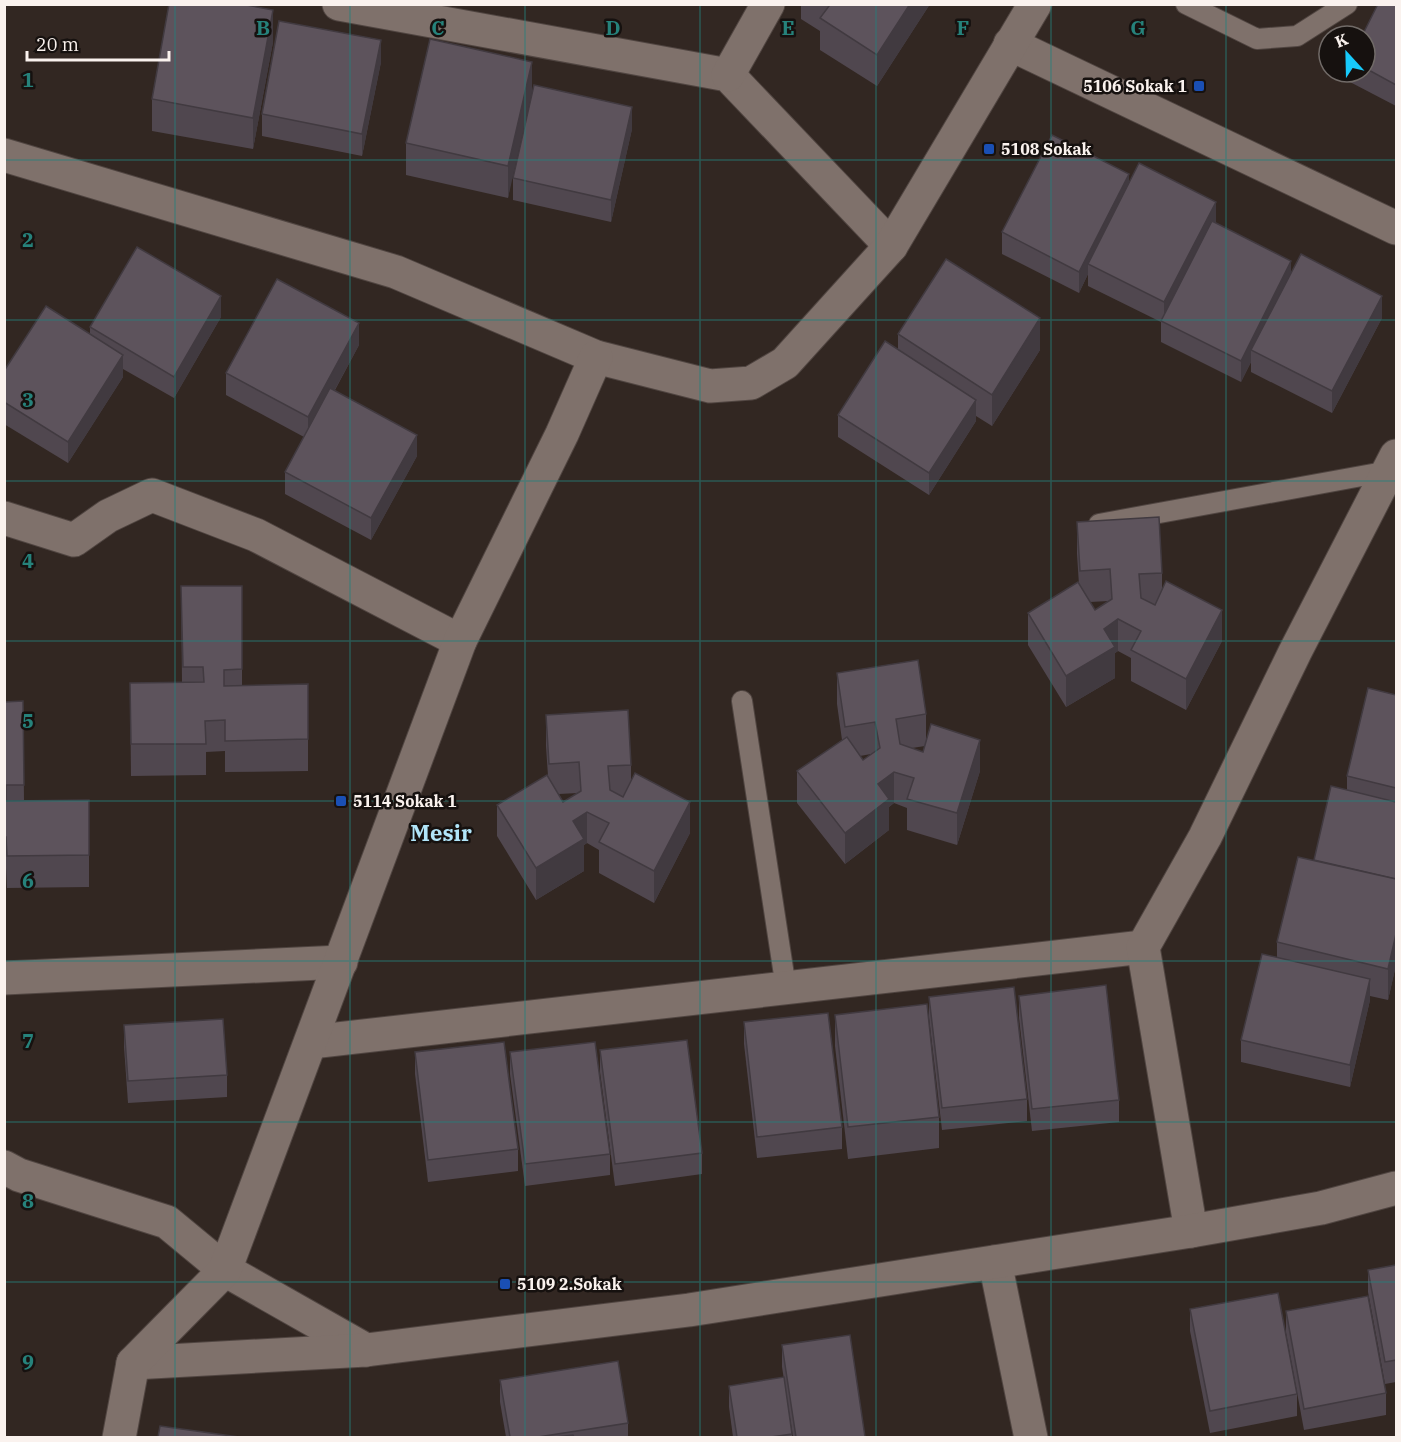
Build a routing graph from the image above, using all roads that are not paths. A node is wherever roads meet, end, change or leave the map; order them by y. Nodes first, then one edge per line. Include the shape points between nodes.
1 (339, 4) edge
2 (768, 4) edge
3 (1035, 4) edge
4 (1186, 4) edge
5 (1347, 4) edge
6 (1010, 44) junction
7 (728, 75) junction
8 (4, 155) edge
9 (1396, 228) edge
10 (891, 246) junction
11 (596, 357) junction
12 (1393, 464) edge
13 (4, 518) edge
14 (1086, 526) edge
15 (460, 641) junction
16 (742, 701) dead end
17 (1143, 947) junction
18 (341, 962) junction
19 (4, 978) edge
20 (786, 988) junction
21 (311, 1042) junction
22 (4, 1167) edge
23 (1396, 1188) edge
24 (1191, 1231) junction
25 (995, 1262) junction
26 (225, 1270) junction
27 (366, 1350) junction
28 (133, 1363) junction
29 (118, 1437) edge
30 (1031, 1437) edge

1 - 7 street
2 - 7 street
3 - 6 street
4 - 5 lane via 1257,39 1297,36
6 - 9 street
6 - 10 street
7 - 10 street
8 - 11 street via 396,272
10 - 11 street via 785,363 751,383 710,386
11 - 15 street
12 - 14 lane
12 - 17 street via 1205,837
13 - 15 street via 74,540 108,516 152,495 256,535
15 - 18 street
16 - 20 lane
17 - 20 street
17 - 24 street
18 - 19 street
18 - 21 street
20 - 21 street
21 - 26 street
22 - 26 street via 167,1222
23 - 24 street via 1320,1208
24 - 25 street
25 - 27 street via 689,1310
25 - 30 street
26 - 27 street
26 - 28 street
27 - 28 street
28 - 29 street

